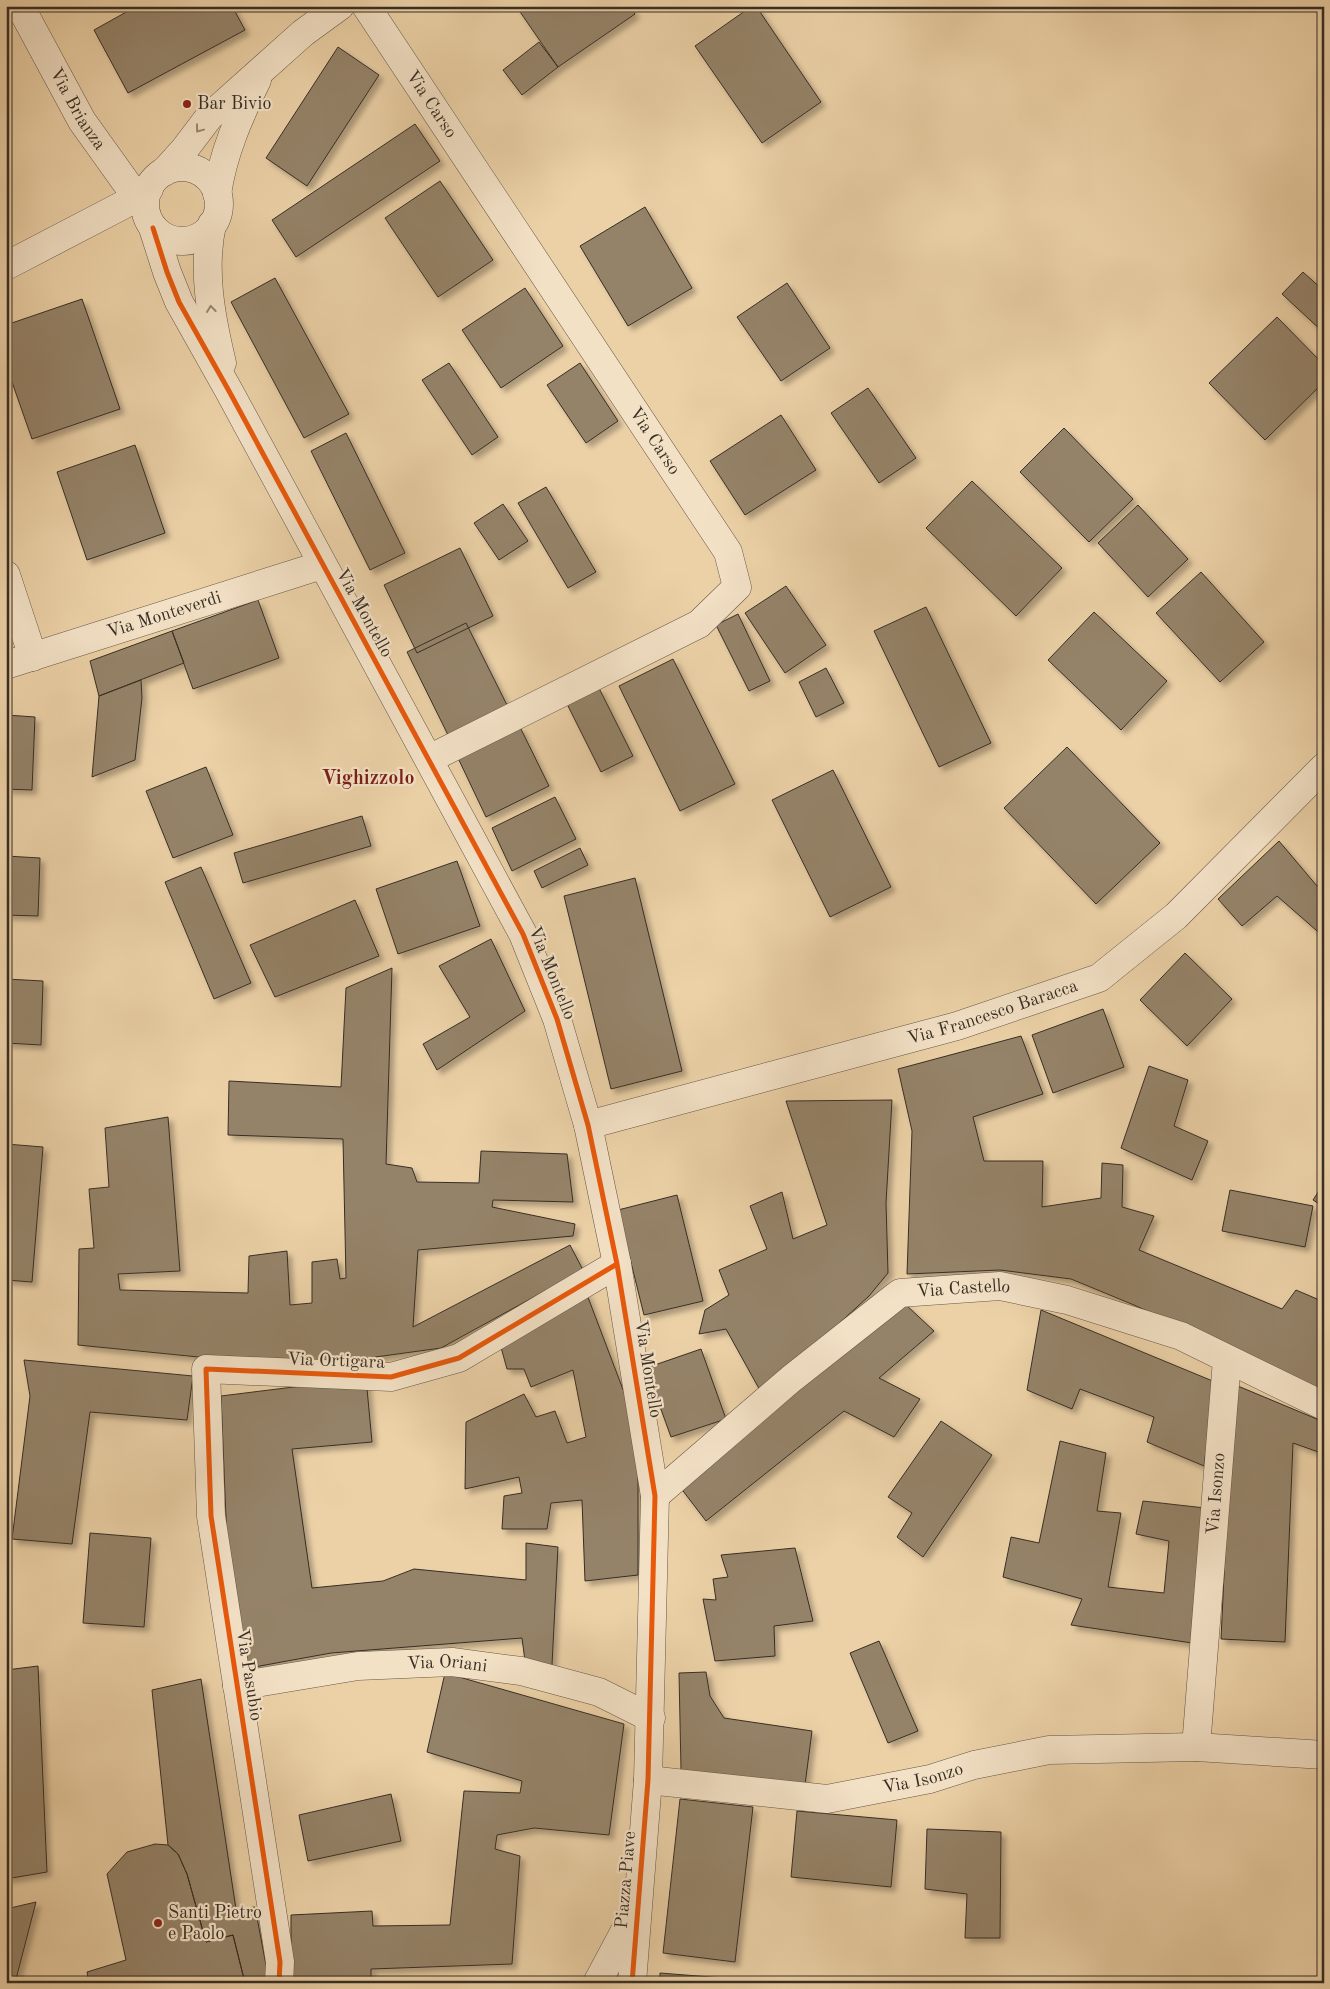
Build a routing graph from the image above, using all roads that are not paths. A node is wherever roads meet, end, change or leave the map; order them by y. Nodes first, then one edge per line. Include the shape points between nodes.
1 (340, 6) edge
2 (366, 6) edge
3 (22, 7) edge
4 (260, 73) junction
5 (108, 158) junction
6 (217, 194) junction
7 (145, 200) junction
8 (212, 224) junction
9 (6, 266) edge
10 (229, 391) junction
11 (322, 565) junction
12 (6, 575) edge
13 (33, 657) junction
14 (6, 665) edge
15 (429, 759) junction
16 (1324, 767) edge
17 (588, 1124) junction
18 (616, 1264) junction
19 (1227, 1360) junction
20 (206, 1370) joint
21 (1324, 1406) edge
22 (655, 1496) junction
23 (237, 1686) junction
24 (651, 1718) junction
25 (1196, 1747) junction
26 (1324, 1755) edge
27 (648, 1780) junction
28 (637, 1908) junction
29 (279, 1983) edge
30 (597, 1983) edge
31 (632, 1983) edge

1 - 4 street via 303,33
2 - 15 street, Via Carso via 728,552 737,587 699,624
3 - 5 street, Via Brianza via 62,88
4 - 6 street via 228,146
4 -> 7 street via 209,117
5 - 7 street
5 - 7 street, Via Brianza via 125,164
6 - 7 street via 211,182 193,169 173,168
6 - 8 street via 217,214
7 - 8 street via 168,239 194,240
7 - 9 street
7 - 10 street, Via Montello via 179,302
10 -> 8 street, Via Montello via 209,296 207,265
10 - 11 street, Via Montello
11 - 13 street, Via Monteverdi
11 - 15 street, Via Montello
12 - 13 street
13 - 14 street, Via Monteverdi
15 - 17 street, Via Montello via 523,934 557,1019
16 - 17 street, Via Francesco Baracca via 1176,916 1099,978 957,1026
17 - 18 street, Via Montello
18 - 20 street, Via Ortigara via 459,1358 392,1377
18 - 22 street, Via Montello
19 - 21 street, Via Castello
19 - 22 street, Via Castello via 1172,1333 1067,1300 1000,1286 900,1293 791,1379
19 - 25 street, Via Isonzo
20 - 23 street, Via Pasubio via 211,1516
22 - 24 street, Via Montello
23 - 24 street, Via Oriani via 358,1666 452,1662 521,1671 599,1692
23 - 29 street, Via Pasubio via 280,1962
24 - 27 street, Via Montello
25 - 26 street, Via Isonzo
25 - 27 street, Via Isonzo via 1049,1750 974,1765 930,1779 827,1799
27 - 28 street, Piazza Piave
28 - 30 street, Piazza Piave
28 - 31 street, Piazza Piave

